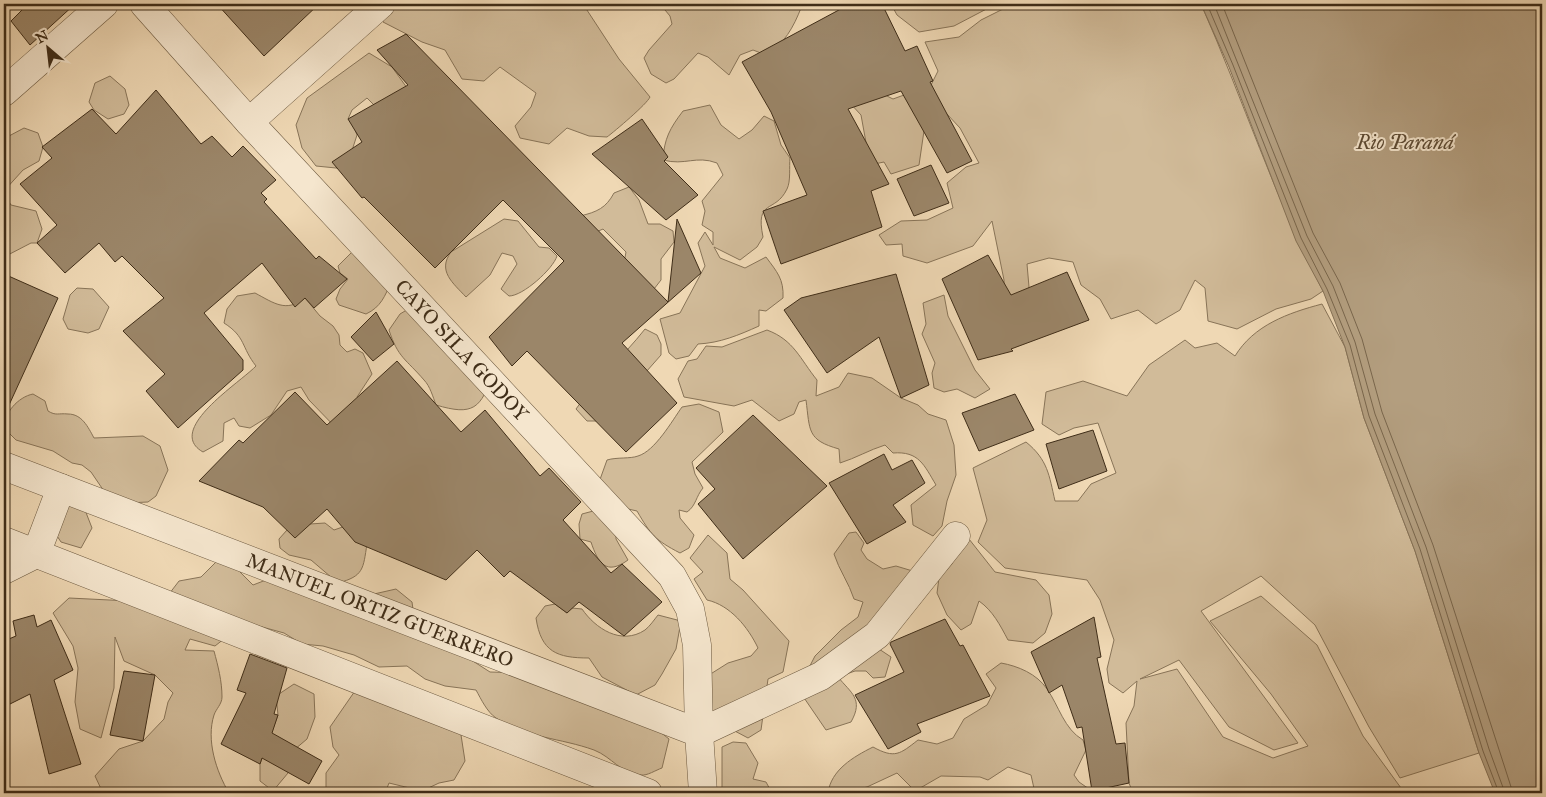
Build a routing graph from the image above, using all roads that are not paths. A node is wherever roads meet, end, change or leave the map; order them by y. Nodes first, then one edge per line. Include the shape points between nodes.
1 (104, 4) edge
2 (144, 4) edge
3 (381, 4) edge
4 (4, 92) edge
5 (249, 122) junction
6 (4, 466) edge
7 (61, 488) junction
8 (956, 536) dead end
9 (4, 541) edge
10 (36, 554) junction
11 (4, 570) edge
12 (699, 733) junction
13 (648, 793) edge
14 (703, 793) edge

1 - 4 street
2 - 5 street, CAYO SILA GODOY
3 - 5 street
5 - 12 street, CAYO SILA GODOY via 672,576 690,609 696,645
6 - 7 street, MANUEL ORTIZ GUERRERO
7 - 10 street
7 - 12 street, MANUEL ORTIZ GUERRERO
8 - 12 street via 876,635 821,676
9 - 10 street
10 - 11 street
10 - 13 street
12 - 14 street

